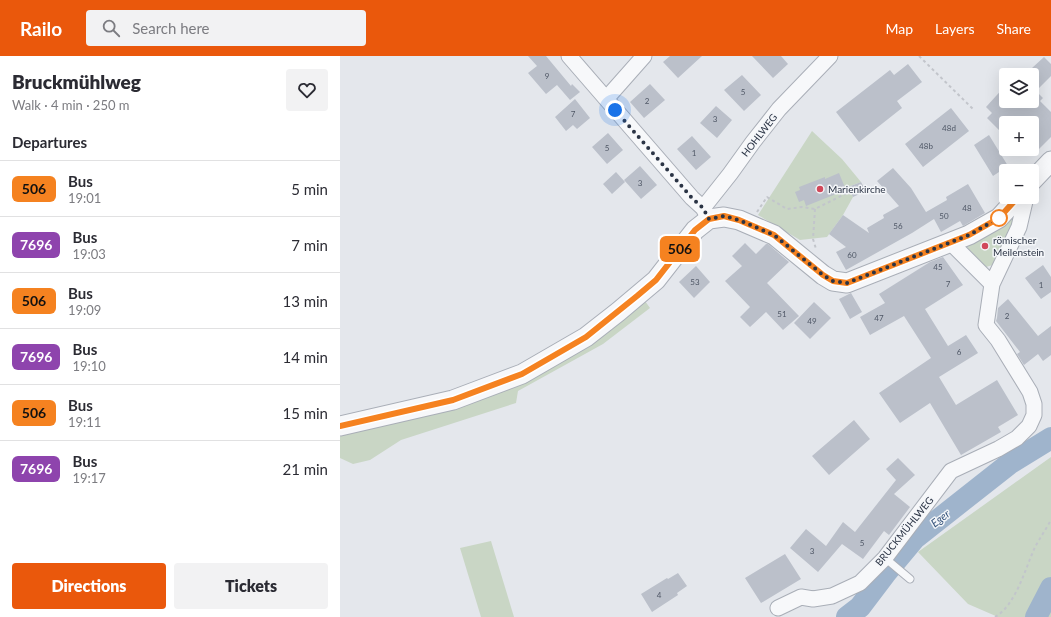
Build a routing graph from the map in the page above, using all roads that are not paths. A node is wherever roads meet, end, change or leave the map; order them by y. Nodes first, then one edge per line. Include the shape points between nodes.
1 (569, 56) edge
2 (644, 56) edge
3 (830, 56) edge
4 (606, 99) junction
5 (1051, 161) edge
6 (1039, 174) edge
7 (1012, 204) edge
8 (1024, 204) edge
9 (706, 214) junction
10 (950, 242) junction
11 (992, 284) junction
12 (340, 426) edge
13 (885, 558) junction
14 (910, 579) dead end
15 (778, 608) dead end

1 - 4 street
2 - 4 street
3 - 9 street, HOHLWEG via 779,109 752,142
4 - 9 street
5 - 6 street
7 - 10 street via 999,218 969,235
8 - 11 street, BRUCKMÜHLWEG via 1019,227
9 - 10 street via 724,216 774,235 823,275 833,281 847,283
9 - 12 street via 656,280 586,337 522,374 453,400
10 - 11 street
11 - 13 street, BRUCKMÜHLWEG via 986,325 1030,392 1034,415 1029,426 1017,438 951,471
13 - 14 lane
13 - 15 street, BRUCKMÜHLWEG via 860,583 832,596 813,599 801,597

